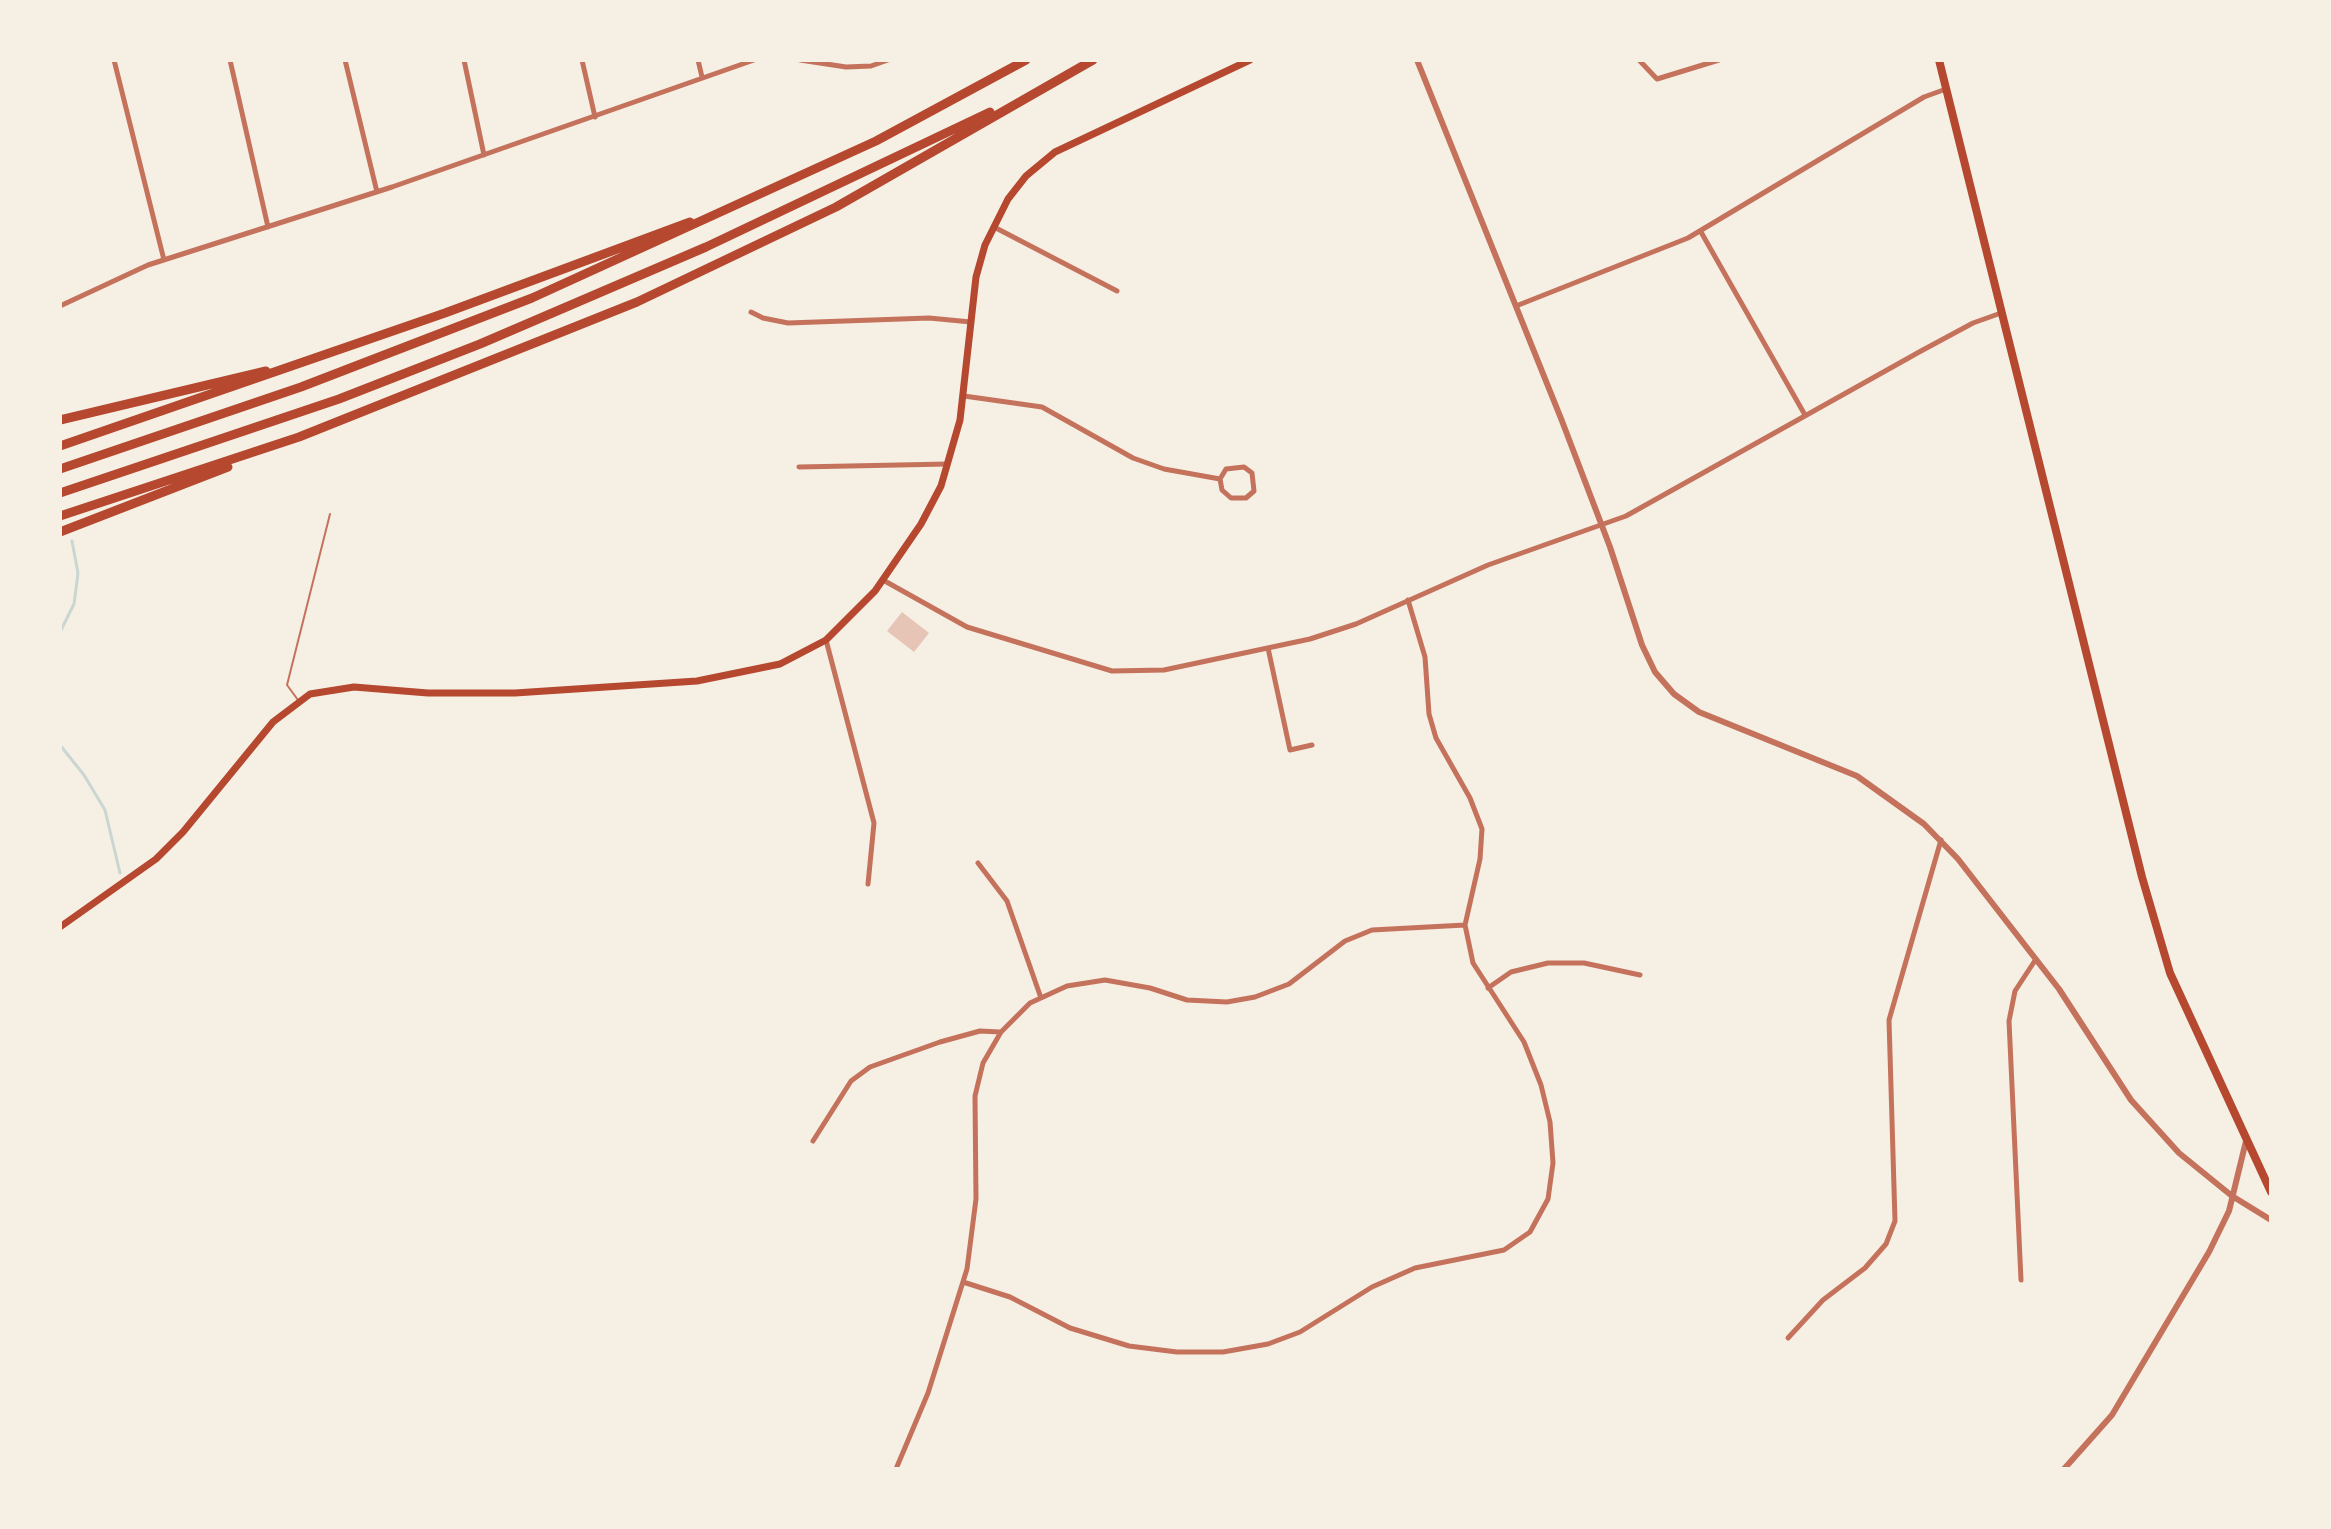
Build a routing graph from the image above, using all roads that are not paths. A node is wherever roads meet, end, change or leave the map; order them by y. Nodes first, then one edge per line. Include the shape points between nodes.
1 (114, 60) edge
2 (230, 60) edge
3 (345, 60) edge
4 (464, 60) edge
5 (582, 60) edge
6 (698, 60) edge
7 (754, 60) edge
8 (800, 60) edge
9 (888, 60) edge
10 (1026, 60) edge
11 (1093, 60) edge
12 (1250, 60) edge
13 (1417, 60) edge
14 (1639, 60) edge
15 (1719, 60) edge
16 (1939, 60) edge
17 (702, 77) junction
18 (1946, 89) junction
19 (595, 117) junction
20 (484, 155) junction
21 (377, 192) junction
22 (763, 195) junction
23 (993, 226) junction
24 (268, 227) junction
25 (1701, 232) junction
26 (164, 260) junction
27 (1117, 291) dead end
28 (60, 306) edge
29 (1516, 306) junction
30 (751, 312) dead end
31 (2001, 313) junction
32 (971, 322) junction
33 (286, 369) junction
34 (964, 396) junction
35 (1805, 415) junction
36 (60, 420) edge
37 (299, 437) junction
38 (60, 446) edge
39 (948, 464) junction
40 (799, 467) dead end
41 (60, 469) edge
42 (1220, 479) junction
43 (60, 493) edge
44 (330, 514) dead end
45 (60, 516) edge
46 (1602, 525) junction
47 (60, 532) edge
48 (883, 580) junction
49 (1408, 600) junction
50 (826, 640) junction
51 (1268, 648) junction
52 (299, 701) junction
53 (1312, 745) dead end
54 (1941, 840) junction
55 (978, 863) dead end
56 (868, 884) dead end
57 (1465, 925) junction
58 (60, 927) edge
59 (2036, 959) junction
60 (1640, 975) dead end
61 (1488, 988) junction
62 (1041, 998) junction
63 (1001, 1032) junction
64 (2246, 1140) junction
65 (813, 1141) dead end
66 (2271, 1192) edge
67 (2232, 1196) junction
68 (2271, 1220) edge
69 (2021, 1280) dead end
70 (963, 1282) junction
71 (1788, 1338) dead end
72 (896, 1469) edge
73 (2064, 1469) edge

1 - 26 street
2 - 24 street
3 - 21 street
4 - 20 street
5 - 19 street
6 - 17 street
7 - 17 street
8 - 9 street via 846,67
10 - 22 highway
11 - 37 highway via 836,207 734,257 546,341
11 - 43 highway via 740,232 602,293 339,399
12 - 23 main road via 1055,152 1016,188
13 - 29 street
14 - 15 street via 1657,79
16 - 18 main road
17 - 19 street
18 - 25 street via 1924,97
18 - 31 main road
19 - 20 street
20 - 21 street
21 - 24 street
22 - 33 highway
22 - 41 highway via 420,342
23 - 27 street
23 - 32 main road via 976,277
24 - 26 street
25 - 29 street
25 - 35 street
26 - 28 street
29 - 46 street
30 - 32 street via 788,323 929,318
31 - 35 street via 1973,323
31 - 64 main road via 2170,973
32 - 34 main road
33 - 36 highway via 249,373
33 - 38 highway
34 - 39 main road
34 - 42 street via 1042,407 1147,464
35 - 46 street
37 - 45 highway
37 - 47 highway
39 - 40 street
39 - 48 main road via 932,508
42 - 42 street via 1226,469 1244,467 1252,473 1254,491 1246,498 1231,498
44 - 52 lane via 287,685
46 - 49 street
46 - 54 street via 1642,645 1674,694 1713,719 1857,776 1906,808
48 - 50 main road
48 - 51 street via 967,627 1100,668 1164,670
49 - 51 street via 1336,632
49 - 57 street via 1425,657 1436,738 1482,829
50 - 52 main road via 780,664 697,681 482,694 337,688
50 - 56 street via 874,823
51 - 53 street via 1290,750
52 - 58 main road via 273,722 172,844 139,874
54 - 59 street
54 - 71 street via 1889,1020 1895,1221 1886,1244 1865,1268 1823,1300
55 - 62 street via 1007,901
57 - 61 street via 1473,963
57 - 62 street via 1372,930 1345,941 1289,984 1227,1002 1187,1000 1105,980 1067,986
59 - 67 street via 2131,1100 2179,1153
59 - 69 street via 2015,991 2009,1021
60 - 61 street via 1584,963 1548,963 1511,972
61 - 70 street via 1524,1042 1541,1085 1553,1163 1548,1199 1530,1232 1504,1250 1415,1268 1372,1287 1300,1332 1223,1352 1129,1346 1070,1328 1010,1297
62 - 63 street
63 - 65 street via 980,1031 870,1067 851,1081
63 - 70 street via 983,1063 975,1096 976,1199
64 - 66 main road
64 - 67 street
67 - 68 street
67 - 73 street via 2209,1252 2138,1376
70 - 72 street via 928,1393

